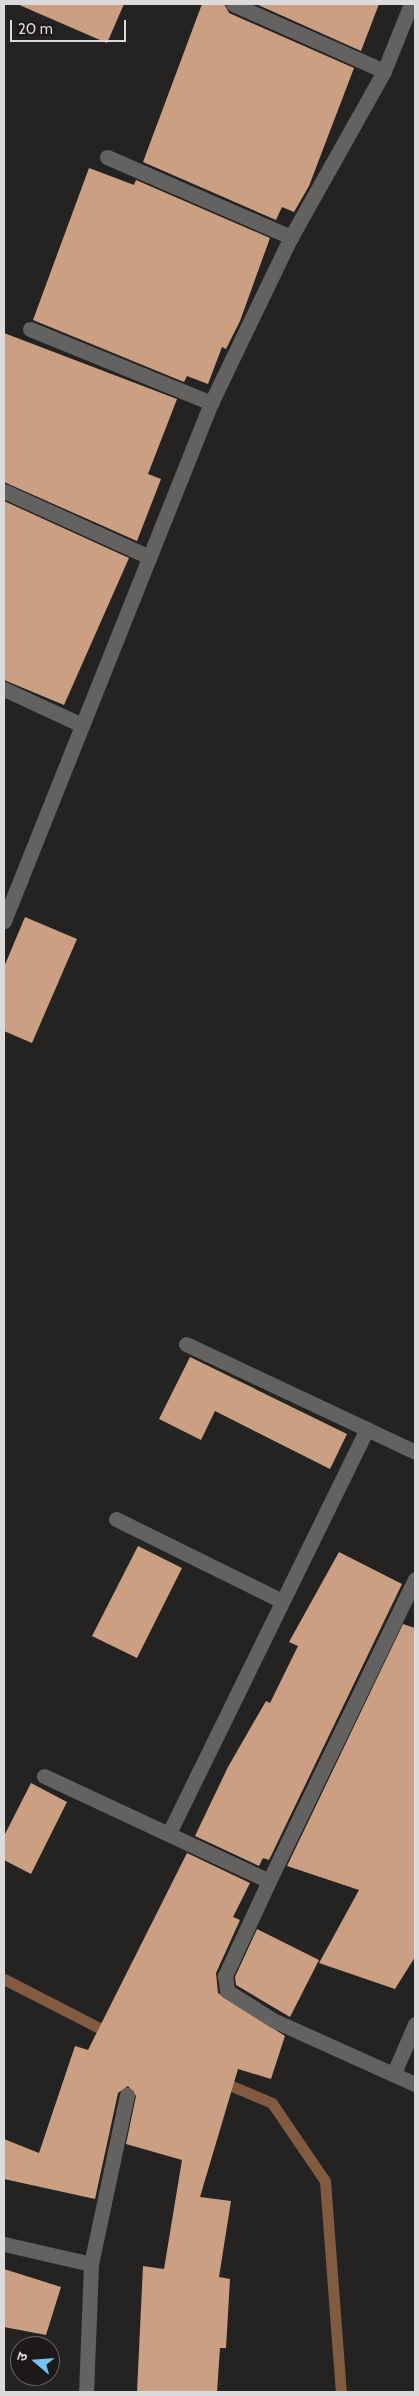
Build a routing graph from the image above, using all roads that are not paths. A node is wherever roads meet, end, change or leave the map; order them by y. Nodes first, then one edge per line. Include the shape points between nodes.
1 (233, 4) edge
2 (411, 4) edge
3 (384, 71) junction
4 (107, 157) dead end
5 (291, 238) junction
6 (30, 329) dead end
7 (211, 403) junction
8 (4, 491) edge
9 (147, 556) junction
10 (4, 689) edge
11 (82, 725) junction
12 (10, 878) edge
13 (4, 920) edge
14 (186, 1344) dead end
15 (367, 1428) junction
16 (415, 1452) edge
17 (116, 1519) dead end
18 (415, 1579) edge
19 (282, 1601) junction
20 (44, 1776) dead end
21 (169, 1833) junction
22 (268, 1881) junction
23 (415, 2024) edge
24 (394, 2073) junction
25 (415, 2084) edge
26 (127, 2095) dead end
27 (4, 2244) edge
28 (91, 2264) junction
29 (86, 2392) edge

1 - 3 street
2 - 3 street
3 - 5 street
4 - 5 street
5 - 7 street
6 - 7 street
7 - 9 street
8 - 9 street
9 - 11 street
10 - 11 street
11 - 12 street
12 - 13 street
14 - 15 street
15 - 16 street
15 - 19 street
17 - 19 street
18 - 22 street
19 - 21 street
20 - 21 street
21 - 22 street
22 - 24 street via 225,1976 227,1991 273,2020
23 - 24 street
24 - 25 street
26 - 28 street
27 - 28 street
28 - 29 street

